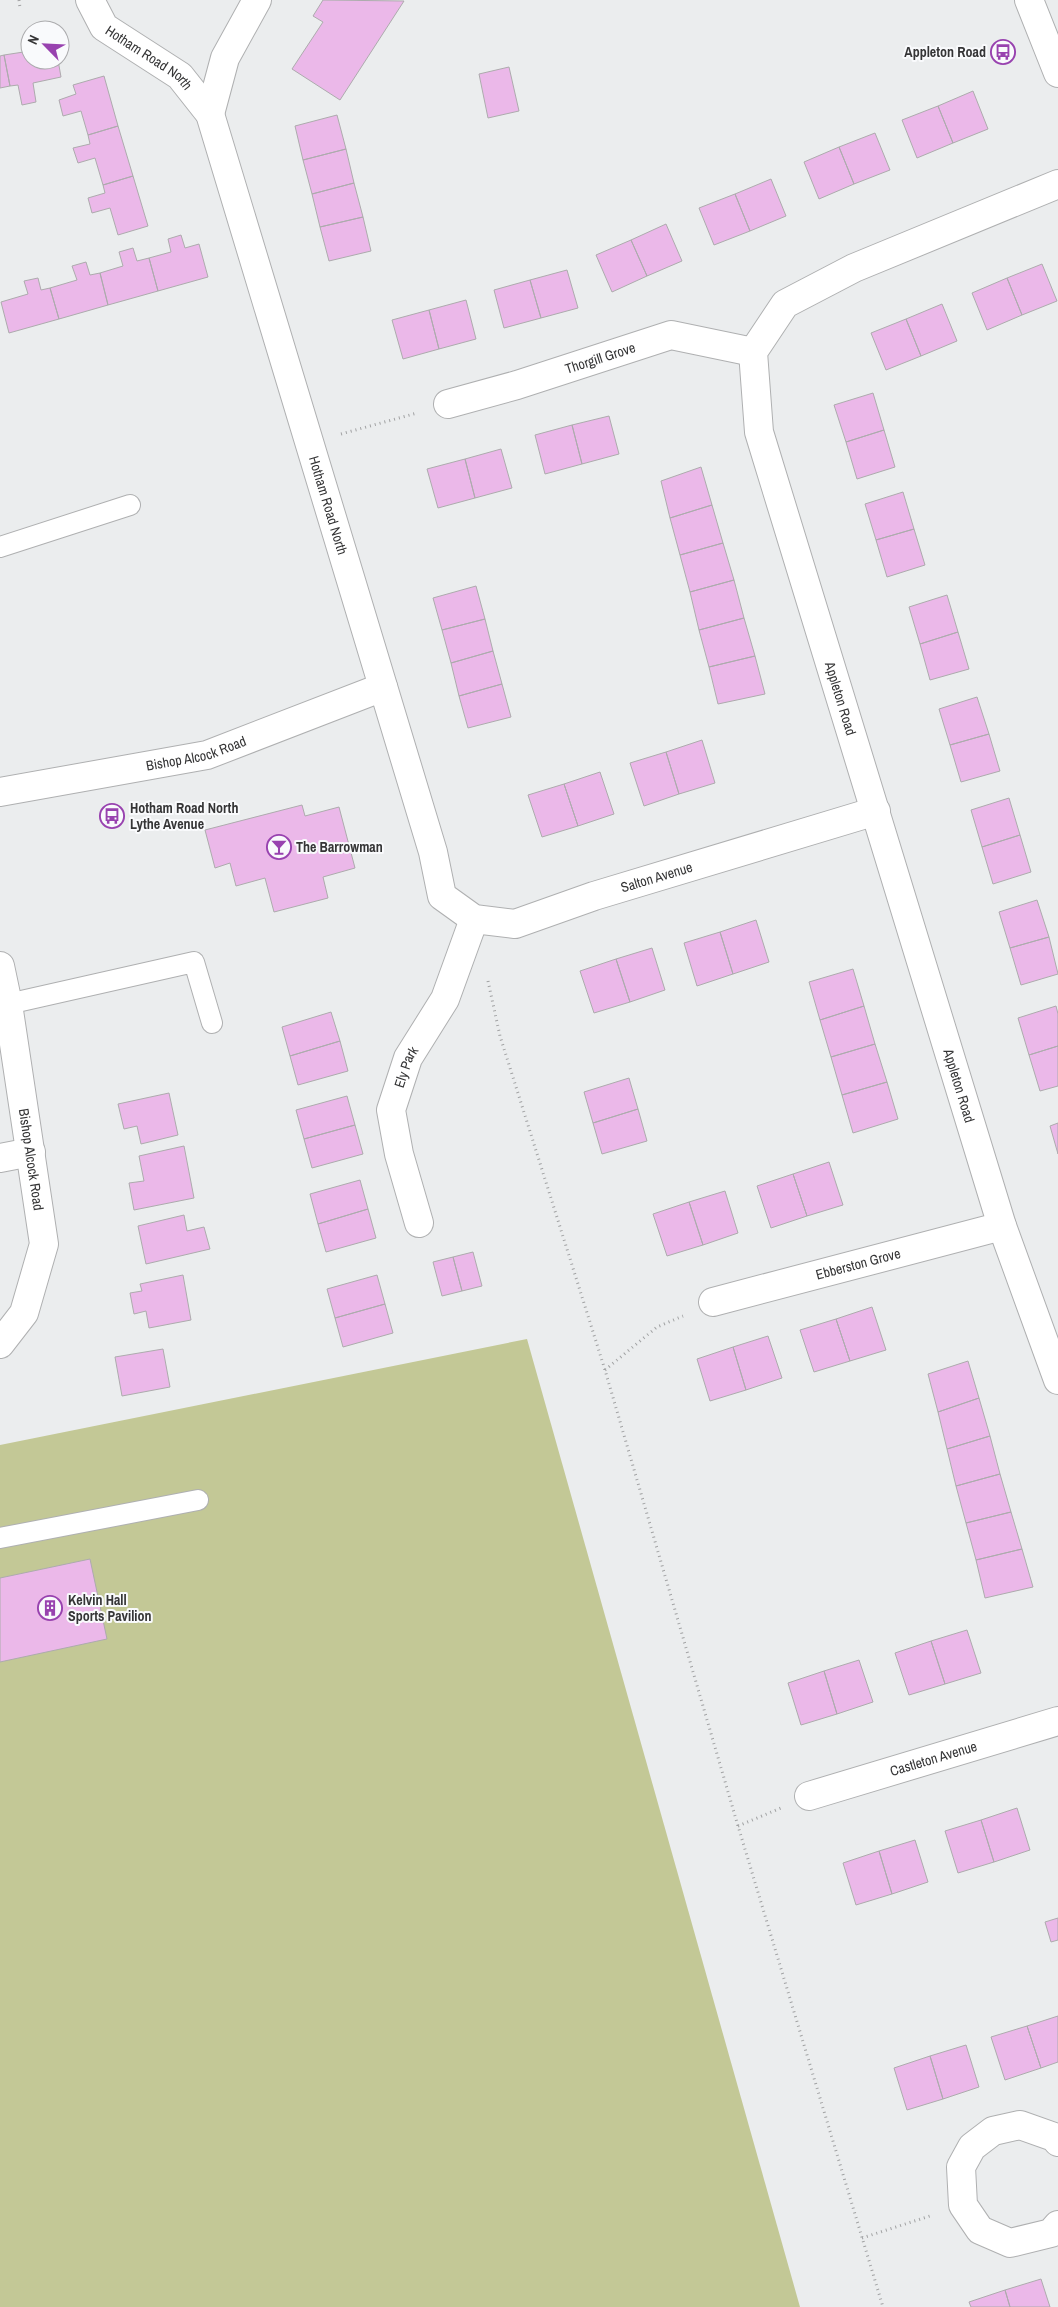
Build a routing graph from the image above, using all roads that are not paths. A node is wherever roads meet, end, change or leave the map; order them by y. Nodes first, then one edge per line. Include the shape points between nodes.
1 (90, 0) edge
2 (257, 0) edge
3 (1029, 0) edge
4 (1058, 73) edge
5 (210, 114) junction
6 (1058, 184) edge
7 (753, 352) junction
8 (448, 404) road end
9 (130, 505) dead end
10 (0, 547) edge
11 (383, 687) junction
12 (0, 792) edge
13 (876, 811) junction
14 (442, 896) joint
15 (474, 919) junction
16 (0, 966) edge
17 (8, 1004) junction
18 (212, 1023) dead end
19 (30, 1152) junction
20 (0, 1158) edge
21 (419, 1223) dead end
22 (1002, 1226) junction
23 (713, 1302) road end
24 (0, 1344) edge
25 (1058, 1380) edge
26 (198, 1500) dead end
27 (0, 1538) edge
28 (1058, 1721) edge
29 (809, 1796) road end
30 (1058, 2142) edge
31 (1058, 2225) edge

1 - 5 street, Hotham Road North via 104,27 180,76
2 - 5 street via 225,58
3 - 4 street
5 - 11 street, Hotham Road North
6 - 7 street via 854,268 785,304
7 - 8 street, Thorgill Grove via 671,335
7 - 13 street, Appleton Road via 759,432
9 - 10 lane
11 - 12 street, Bishop Alcock Road via 207,755
11 - 14 street, Hotham Road North via 433,852
13 - 15 street, Salton Avenue via 594,896 514,924
13 - 22 street, Appleton Road
14 - 15 street, Salton Avenue
15 - 21 street, Ely Park via 445,999 408,1058 391,1110 399,1154
16 - 17 street, Bishop Alcock Road
17 - 18 lane via 194,962
17 - 19 street, Bishop Alcock Road
19 - 20 street
19 - 24 street, Bishop Alcock Road via 44,1244 24,1313
22 - 23 street, Ebberston Grove
22 - 25 street, Appleton Road
26 - 27 lane
28 - 29 street, Castleton Avenue
30 - 31 street via 1054,2137 1020,2125 993,2131 972,2146 961,2167 962,2206 980,2230 1010,2243 1051,2233

